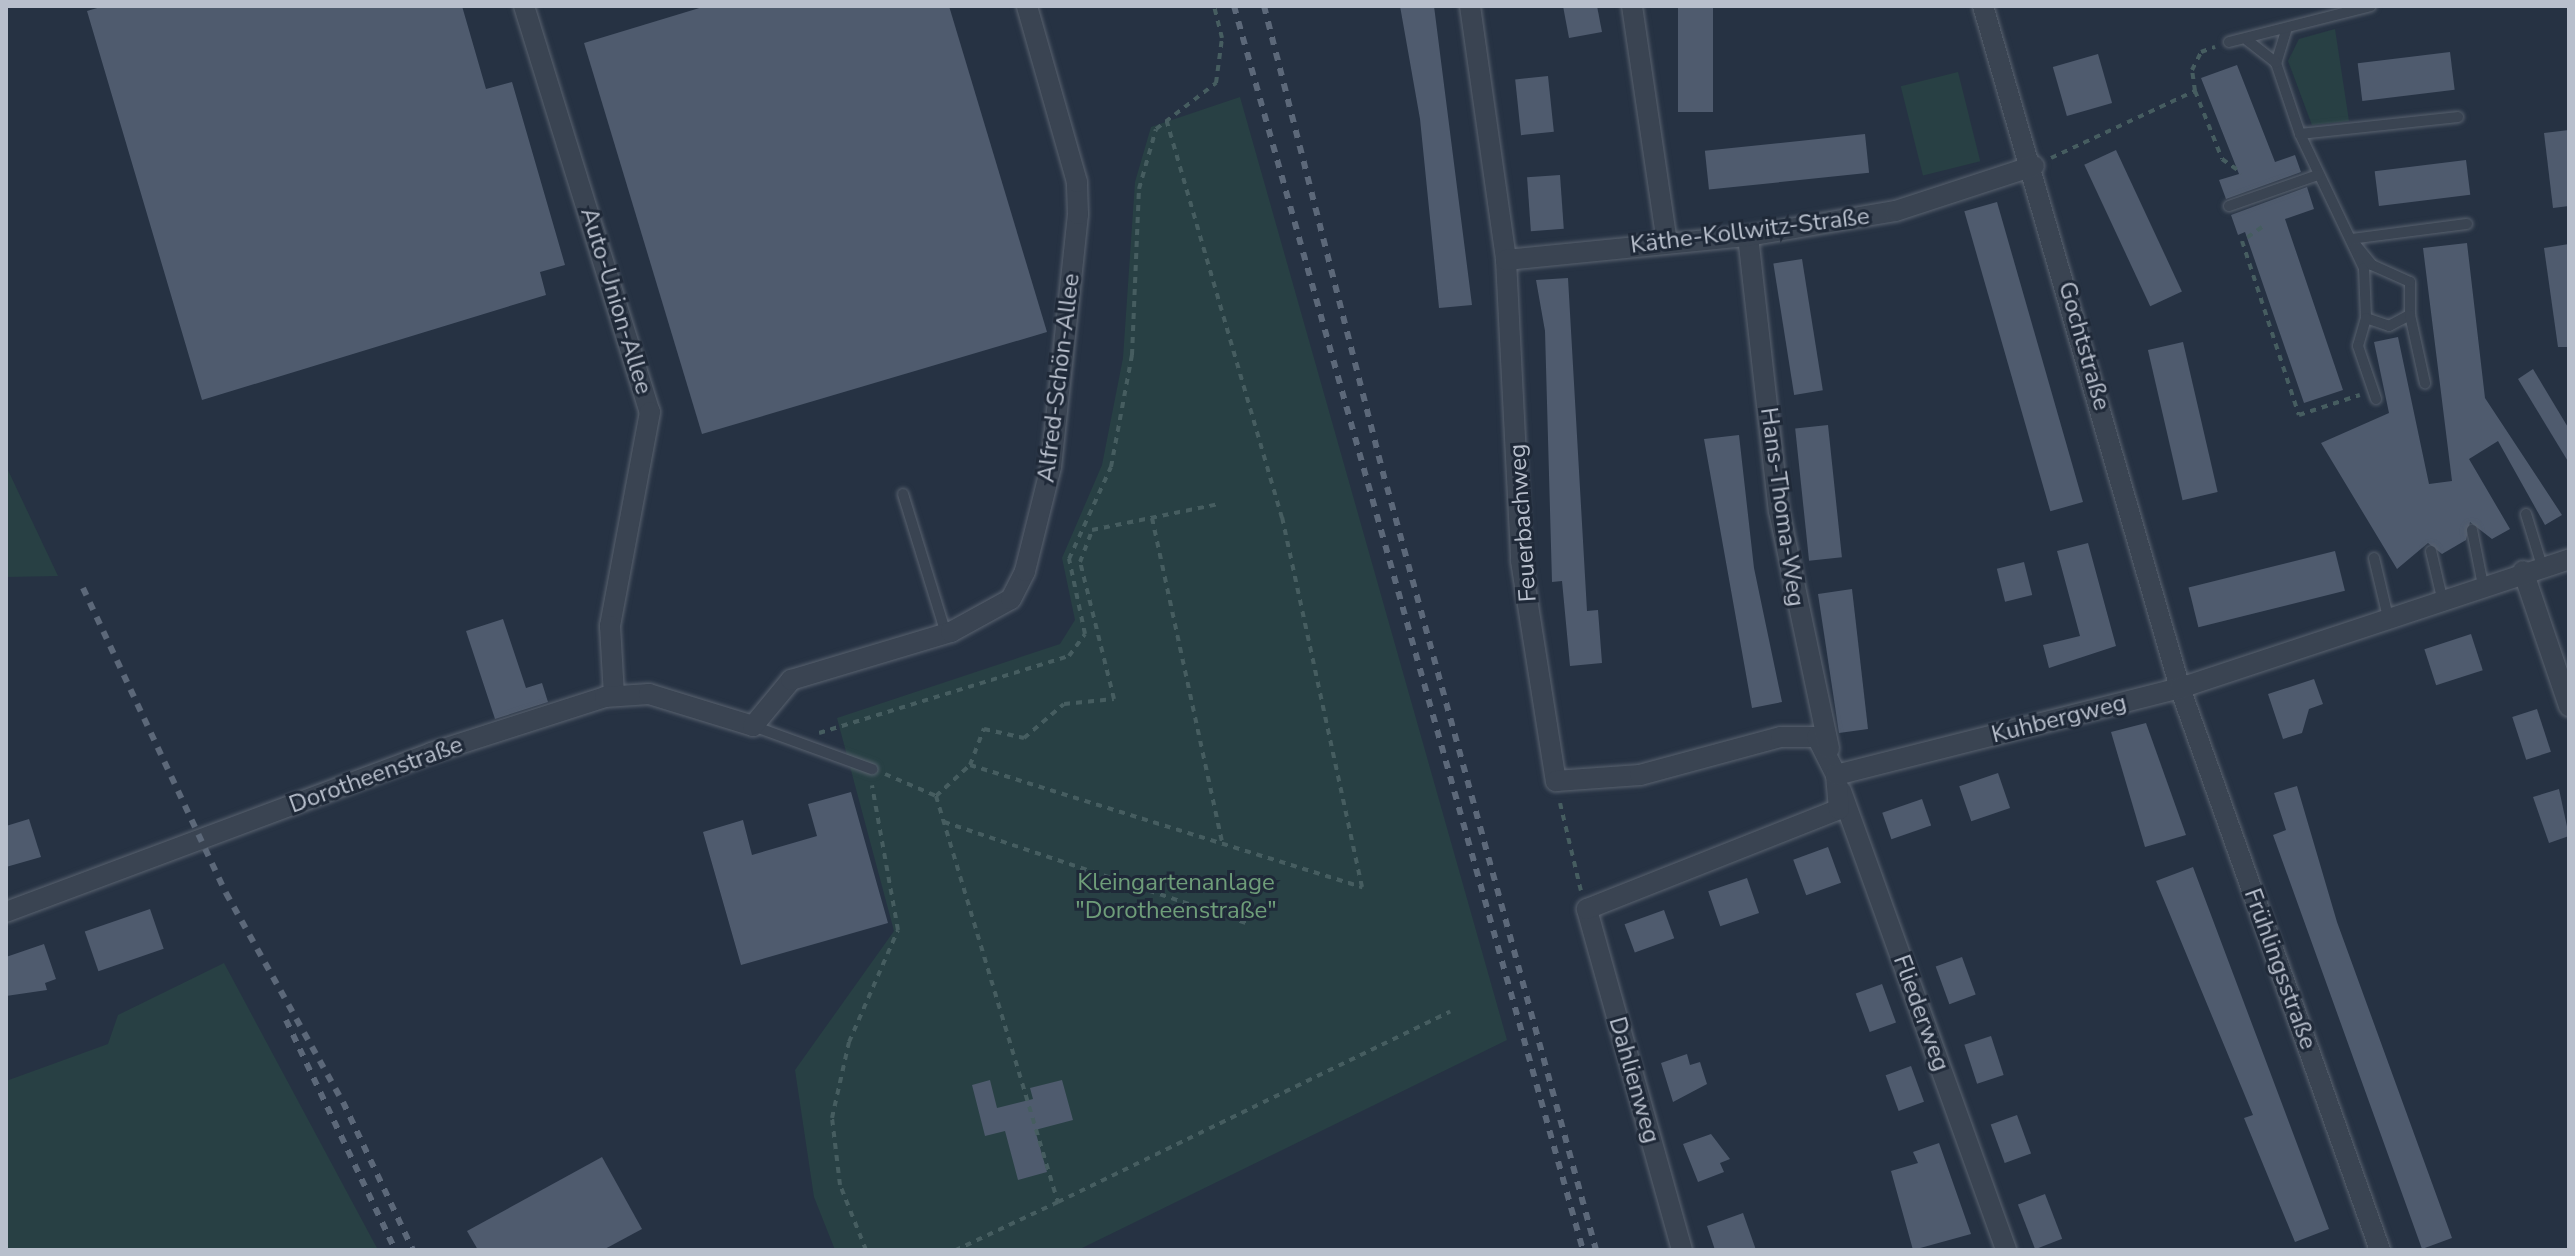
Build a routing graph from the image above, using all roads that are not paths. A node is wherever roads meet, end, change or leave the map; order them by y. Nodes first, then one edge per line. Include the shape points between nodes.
1 (524, 6) edge
2 (1027, 6) edge
3 (1470, 6) edge
4 (1632, 6) edge
5 (1983, 6) edge
6 (2371, 6) edge
7 (2286, 31) junction
8 (2247, 40) junction
9 (2229, 42) road end
10 (2276, 63) junction
11 (2458, 117) dead end
12 (2300, 134) junction
13 (2034, 166) junction
14 (2318, 175) junction
15 (2229, 206) dead end
16 (2467, 224) dead end
17 (1748, 236) junction
18 (2351, 239) junction
19 (1667, 242) junction
20 (1506, 260) junction
21 (2410, 315) junction
22 (2366, 318) junction
23 (2425, 383) dead end
24 (2375, 395) road end
25 (903, 494) dead end
26 (2526, 514) dead end
27 (2472, 530) dead end
28 (2431, 551) dead end
29 (2374, 558) dead end
30 (2569, 559) edge
31 (2533, 568) junction
32 (2483, 585) junction
33 (2442, 598) junction
34 (2388, 617) junction
35 (946, 634) junction
36 (2180, 688) junction
37 (614, 695) junction
38 (2569, 706) edge
39 (753, 726) junction
40 (872, 769) road end
41 (1836, 775) junction
42 (6, 912) edge
43 (2374, 1248) edge
44 (1682, 1250) edge
45 (2006, 1250) edge

1 - 37 street, Auto-Union-Allee via 650,412 610,626
2 - 35 street, Alfred-Schön-Allee via 1077,182 1053,454 1025,571 1011,599
3 - 20 street, Feuerbachweg
4 - 19 street
5 - 13 street, Gochtstraße
6 - 7 lane
7 - 8 lane
7 - 10 lane
8 - 9 lane
8 - 10 lane
10 - 12 lane
11 - 12 lane
12 - 14 lane
13 - 17 street, Käthe-Kollwitz-Straße via 1896,211
13 - 36 street, Gochtstraße
14 - 15 lane
14 - 18 lane
16 - 18 lane
17 - 19 street, Käthe-Kollwitz-Straße
17 - 41 street, Hans-Thoma-Weg via 1779,511
18 - 21 lane via 2372,265 2410,282
18 - 22 lane via 2364,268
19 - 20 street, Käthe-Kollwitz-Straße
20 - 41 street, Feuerbachweg via 1521,561 1556,781 1640,775 1781,737 1817,737
21 - 22 lane via 2389,326
21 - 23 lane
22 - 24 lane via 2358,346
25 - 35 lane
26 - 31 lane
27 - 32 lane
28 - 33 lane
29 - 34 lane
30 - 31 street, Kuhbergweg
31 - 32 street, Kuhbergweg
31 - 38 street
32 - 33 street, Kuhbergweg
33 - 34 street, Kuhbergweg
34 - 36 street, Kuhbergweg
35 - 39 street, Alfred-Schön-Allee via 791,680
36 - 41 street, Kuhbergweg
36 - 43 street, Frühlingsstraße
37 - 39 street, Dorotheenstraße via 649,694
37 - 42 street, Dorotheenstraße via 431,753
39 - 40 lane
41 - 44 street, Dahlienweg via 1839,809 1587,909
41 - 45 street, Fliederweg

